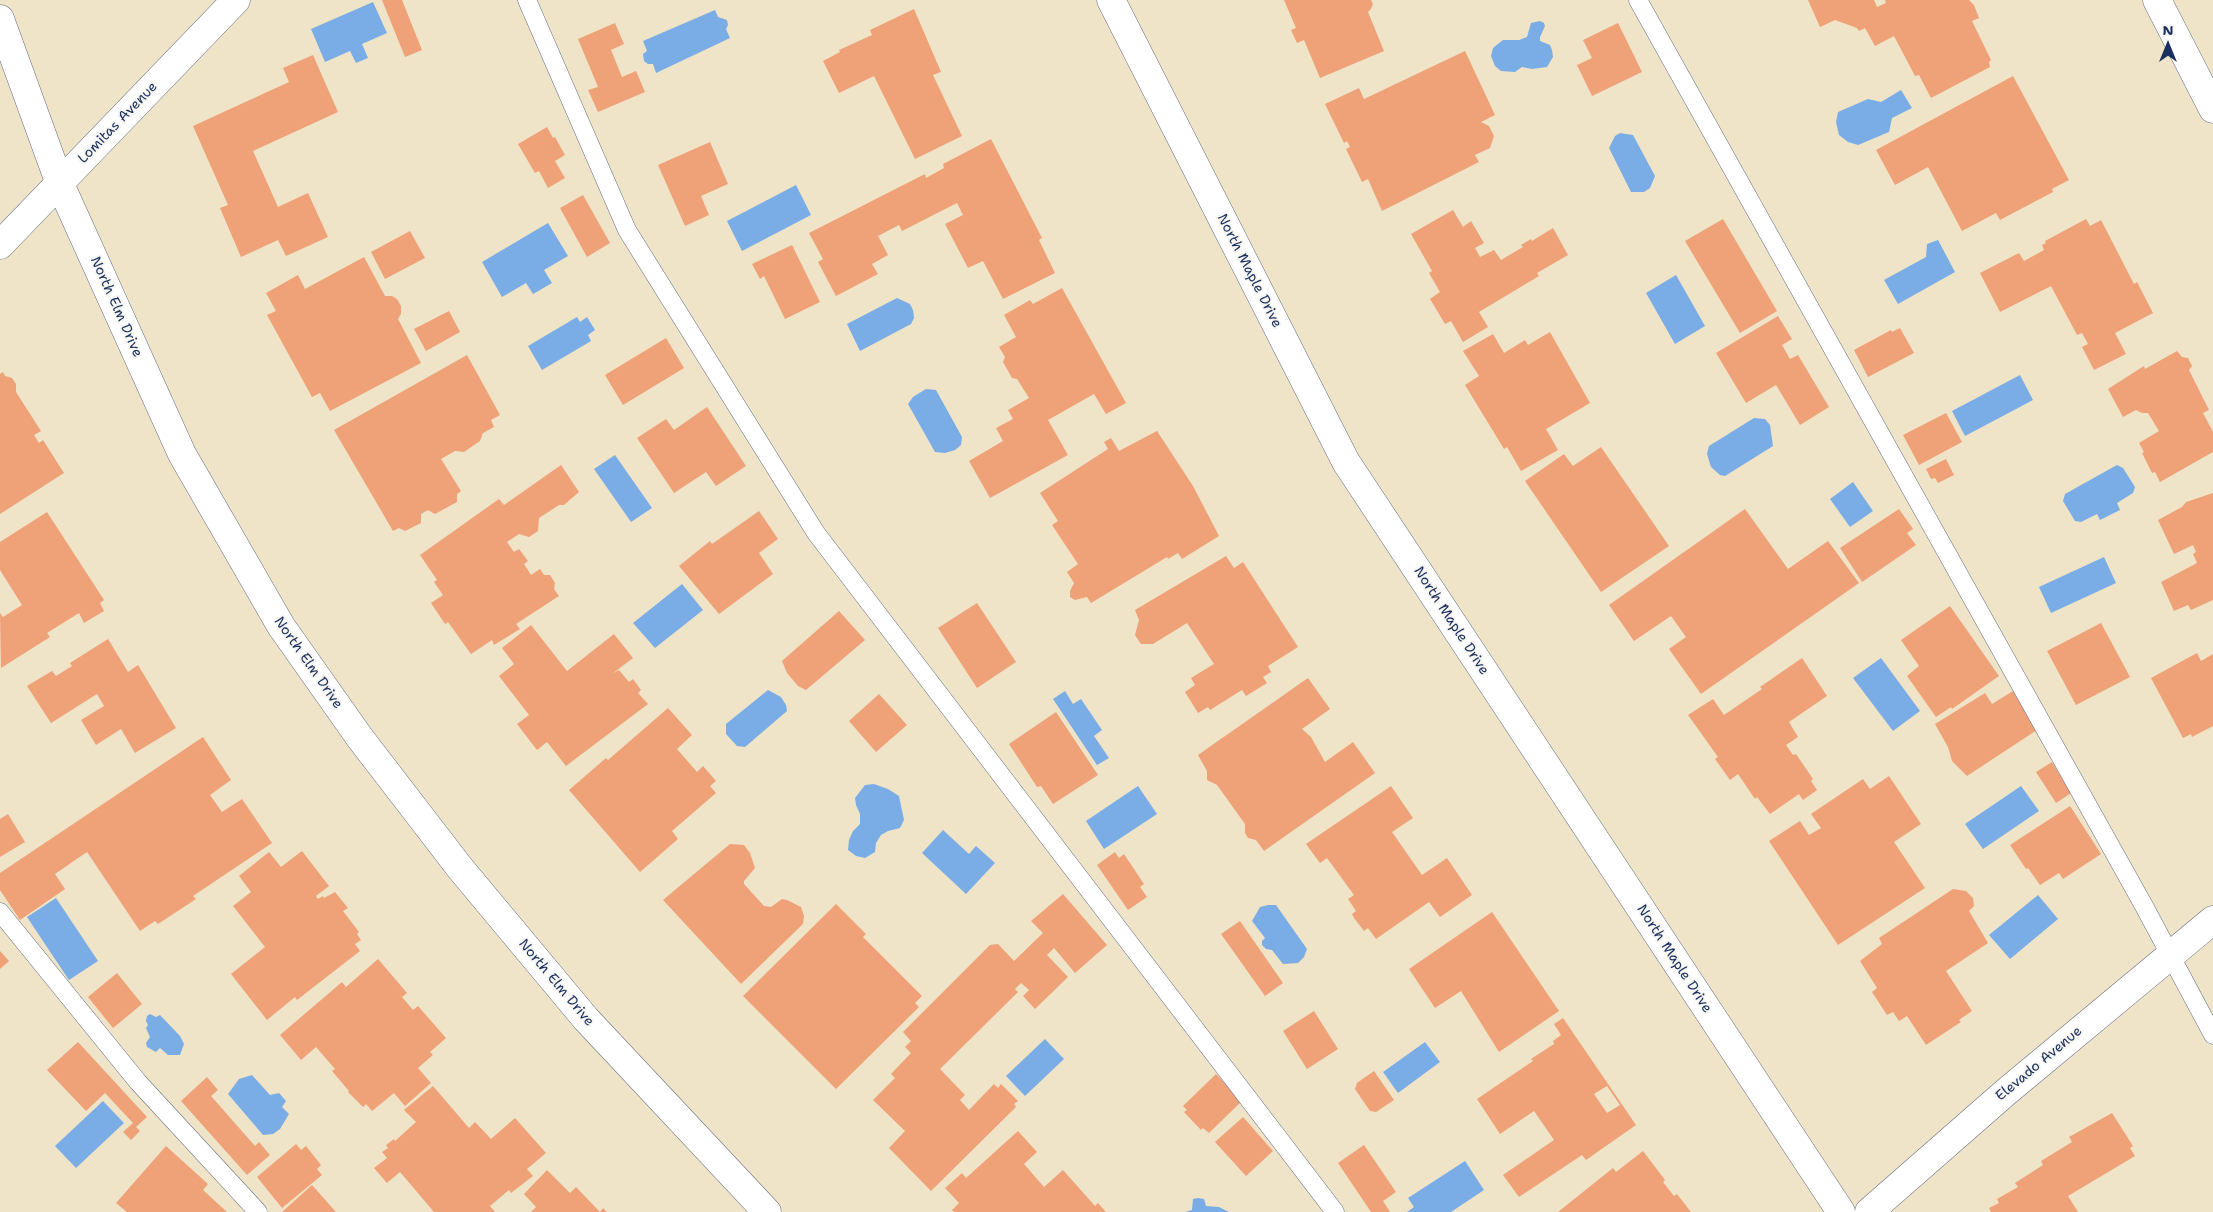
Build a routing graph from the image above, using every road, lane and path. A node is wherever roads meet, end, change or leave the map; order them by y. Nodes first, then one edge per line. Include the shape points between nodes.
1 (236, 0) edge
2 (527, 0) edge
3 (1111, 0) edge
4 (1638, 0) edge
5 (2157, 0) edge
6 (0, 19) edge
7 (2213, 108) edge
8 (60, 184) junction
9 (0, 245) edge
10 (0, 912) edge
11 (2213, 920) edge
12 (2170, 954) junction
13 (2213, 1036) edge
14 (258, 1212) edge
15 (767, 1212) edge
16 (1335, 1212) edge
17 (1841, 1212) edge
18 (1869, 1212) edge

1 - 8 street, Lomitas Avenue
2 - 16 lane via 627,230 816,533
3 - 17 street, North Maple Drive via 1346,462
4 - 12 lane
5 - 7 street
6 - 8 street, North Elm Drive
8 - 9 street, Lomitas Avenue
8 - 15 street, North Elm Drive via 182,454 281,626 360,738 460,868 586,1019
10 - 14 lane via 138,1082
11 - 12 street, Elevado Avenue
12 - 13 lane
12 - 18 street, Elevado Avenue

